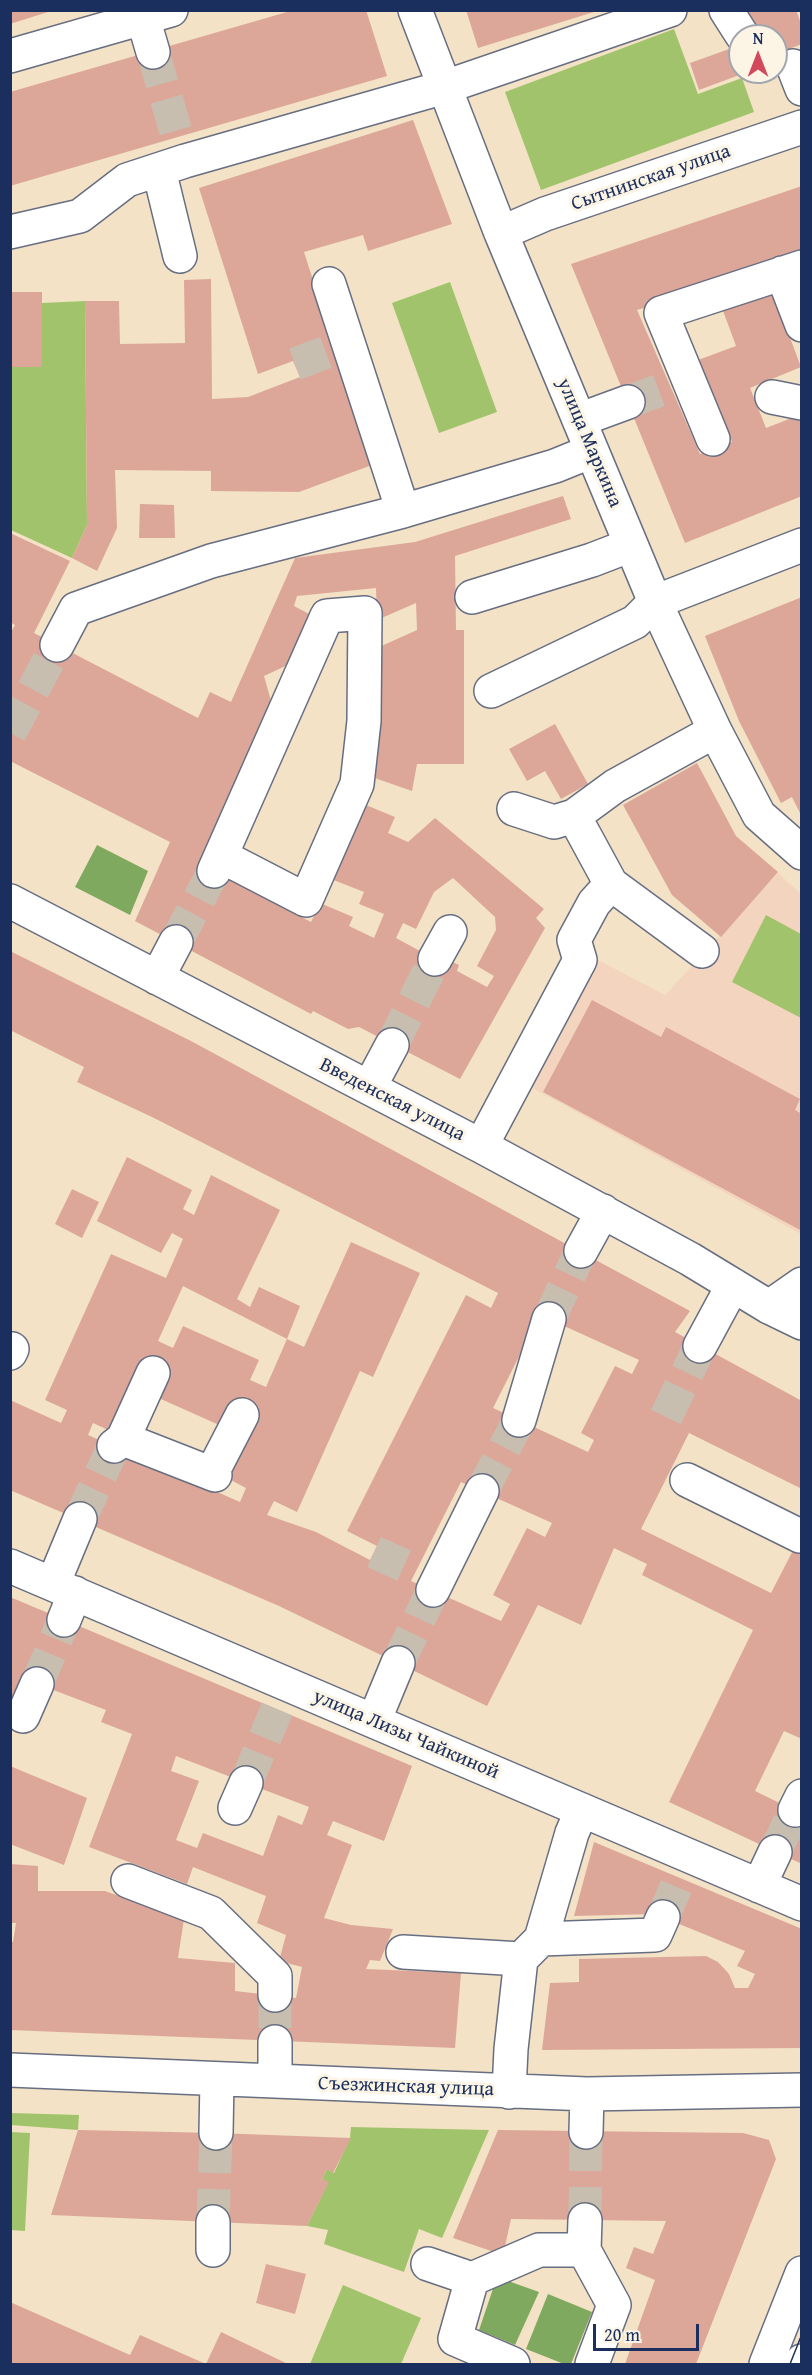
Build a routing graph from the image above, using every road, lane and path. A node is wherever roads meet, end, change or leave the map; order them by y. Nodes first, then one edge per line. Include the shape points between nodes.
1 (415, 10) edge
2 (670, 10) edge
3 (726, 10) edge
4 (157, 14) edge
5 (735, 24) edge
6 (153, 52) tunnel mouth
7 (10, 56) edge
8 (445, 87) junction
9 (801, 127) edge
10 (174, 157) junction
11 (10, 232) edge
12 (501, 233) junction
13 (180, 256) dead end
14 (792, 270) edge
15 (329, 284) dead end
16 (801, 325) edge
17 (628, 402) tunnel mouth
18 (579, 420) junction
19 (713, 439) dead end
20 (592, 451) junction
21 (403, 511) junction
22 (631, 545) junction
23 (801, 545) edge
24 (472, 597) dead end
25 (655, 602) junction
26 (57, 645) tunnel mouth
27 (491, 691) dead end
28 (715, 731) junction
29 (514, 809) dead end
30 (574, 816) junction
31 (801, 853) edge
32 (217, 863) joint
33 (611, 884) junction
34 (10, 901) edge
35 (176, 942) tunnel mouth
36 (702, 951) dead end
37 (157, 978) junction
38 (392, 1045) tunnel mouth
39 (369, 1088) junction
40 (481, 1146) junction
41 (603, 1211) junction
42 (581, 1251) tunnel mouth
43 (801, 1284) edge
44 (733, 1285) junction
45 (768, 1307) junction
46 (549, 1319) tunnel mouth
47 (801, 1323) edge
48 (801, 1338) edge
49 (700, 1346) tunnel mouth
50 (153, 1373) dead end
51 (242, 1415) dead end
52 (519, 1420) tunnel mouth
53 (687, 1480) dead end
54 (482, 1491) tunnel mouth
55 (80, 1519) tunnel mouth
56 (800, 1536) dead end
57 (10, 1566) edge
58 (429, 1580) tunnel mouth
59 (64, 1599) junction
60 (398, 1663) tunnel mouth
61 (37, 1684) tunnel mouth
62 (23, 1716) dead end
63 (374, 1721) junction
64 (582, 1810) junction
65 (775, 1852) tunnel mouth
66 (128, 1881) dead end
67 (759, 1886) junction
68 (801, 1904) edge
69 (663, 1917) tunnel mouth
70 (531, 1949) junction
71 (403, 1952) dead end
72 (275, 1995) tunnel mouth
73 (275, 2042) tunnel mouth
74 (10, 2070) edge
75 (217, 2079) junction
76 (275, 2082) junction
77 (801, 2090) edge
78 (509, 2091) junction
79 (586, 2094) junction
80 (586, 2132) tunnel mouth
81 (216, 2133) tunnel mouth
82 (428, 2264) dead end
83 (801, 2273) edge
84 (472, 2279) junction
85 (496, 2361) edge
86 (592, 2364) edge
87 (766, 2364) edge

1 - 8 street, улица Маркина
2 - 8 street
3 - 5 street
4 - 6 street
4 - 7 street
8 - 10 street
8 - 12 street, улица Маркина
9 - 12 street, Сытнинская улица via 544,214
10 - 11 street via 127,180 80,216
10 - 13 street
12 - 18 street, улица Маркина
14 - 16 street
14 - 19 street via 661,313 680,382
15 - 21 street via 342,346
17 - 18 street
18 - 20 street, улица Маркина
20 - 21 street via 555,466
20 - 22 street, улица Маркина
21 - 26 street via 211,561 76,609
22 - 24 street
22 - 25 street, улица Маркина
23 - 25 street
25 - 27 street via 635,622
25 - 28 street, улица Маркина
28 - 30 street via 615,786
28 - 31 street, улица Маркина via 759,815
29 - 30 street via 554,822
30 - 33 street
32 - 32 street via 327,616 365,613 364,721 357,784 306,900
33 - 36 street
33 - 40 street via 594,903 574,940 580,960
34 - 37 street, Введенская улица
35 - 37 street
37 - 39 street, Введенская улица
38 - 39 street
39 - 40 street, Введенская улица
40 - 41 street, Введенская улица
41 - 42 street
41 - 44 street, Введенская улица
43 - 45 street
44 - 45 street, Введенская улица
44 - 49 street
45 - 47 street, Введенская улица
45 - 48 street, Введенская улица
46 - 52 street
50 - 51 street via 118,1442 213,1474
53 - 56 street
54 - 58 street
55 - 59 street
57 - 59 street, улица Лизы Чайкиной
59 - 63 street, улица Лизы Чайкиной via 282,1696
60 - 63 street
61 - 62 street
63 - 64 street, улица Лизы Чайкиной
64 - 67 street, улица Лизы Чайкиной via 685,1867
64 - 70 street
65 - 67 street
66 - 72 street via 212,1913 275,1976
67 - 68 street, улица Лизы Чайкиной
69 - 70 street via 655,1935
70 - 71 street
70 - 78 street via 511,2049
73 - 76 street
74 - 75 street, Съезжинская улица
75 - 76 street, Съезжинская улица
75 - 81 street
76 - 78 street, Съезжинская улица
77 - 79 street, Съезжинская улица
78 - 79 street, Съезжинская улица
79 - 80 street
82 - 84 street
83 - 87 street
84 - 85 street via 455,2339
84 - 86 street via 584,2235 614,2305

